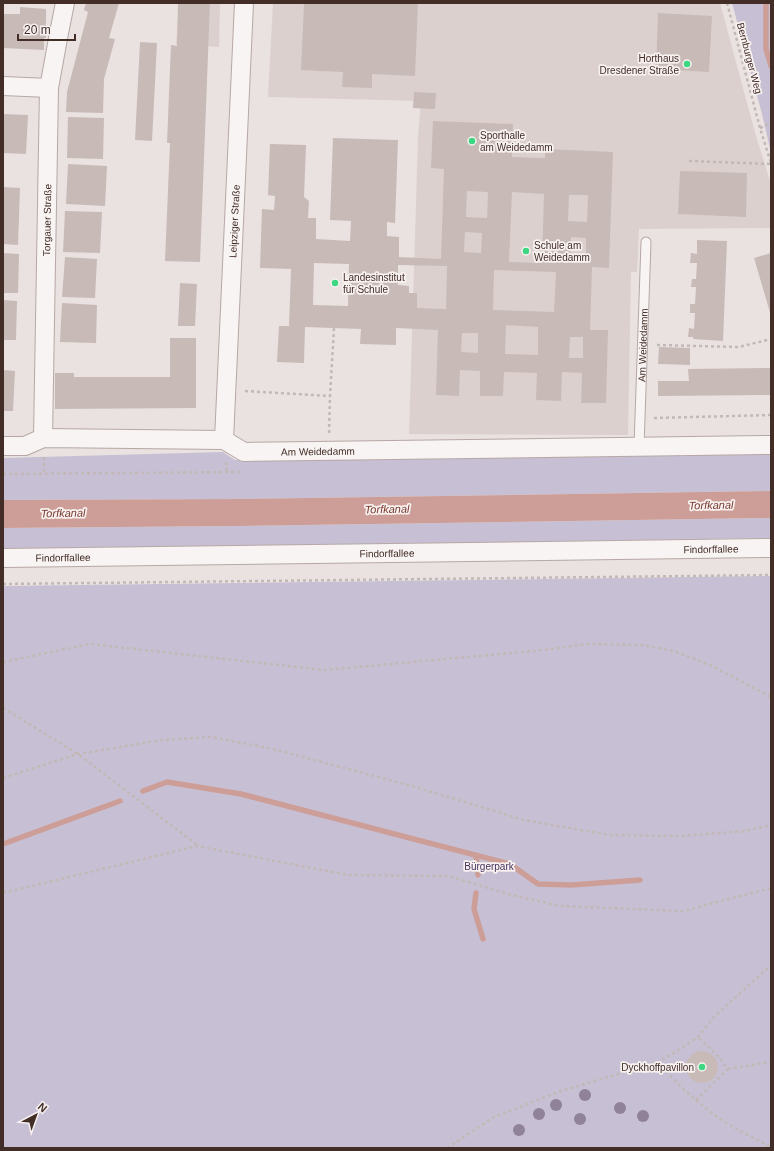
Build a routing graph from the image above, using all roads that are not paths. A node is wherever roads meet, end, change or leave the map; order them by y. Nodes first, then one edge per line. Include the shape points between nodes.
1 (65, 3) edge
2 (244, 3) edge
3 (3, 86) edge
4 (49, 88) junction
5 (646, 242) dead end
6 (43, 438) junction
7 (224, 440) junction
8 (771, 445) edge
9 (3, 446) edge
10 (639, 447) junction
11 (771, 548) edge
12 (3, 558) edge

1 - 4 street, Torgauer Straße
2 - 7 street, Leipziger Straße
3 - 4 street
4 - 6 street, Torgauer Straße
5 - 10 lane, Am Weidedamm
6 - 7 street
6 - 9 street via 25,446
7 - 10 street, Am Weidedamm via 244,452
8 - 10 street, Am Weidedamm
11 - 12 street, Findorffallee

